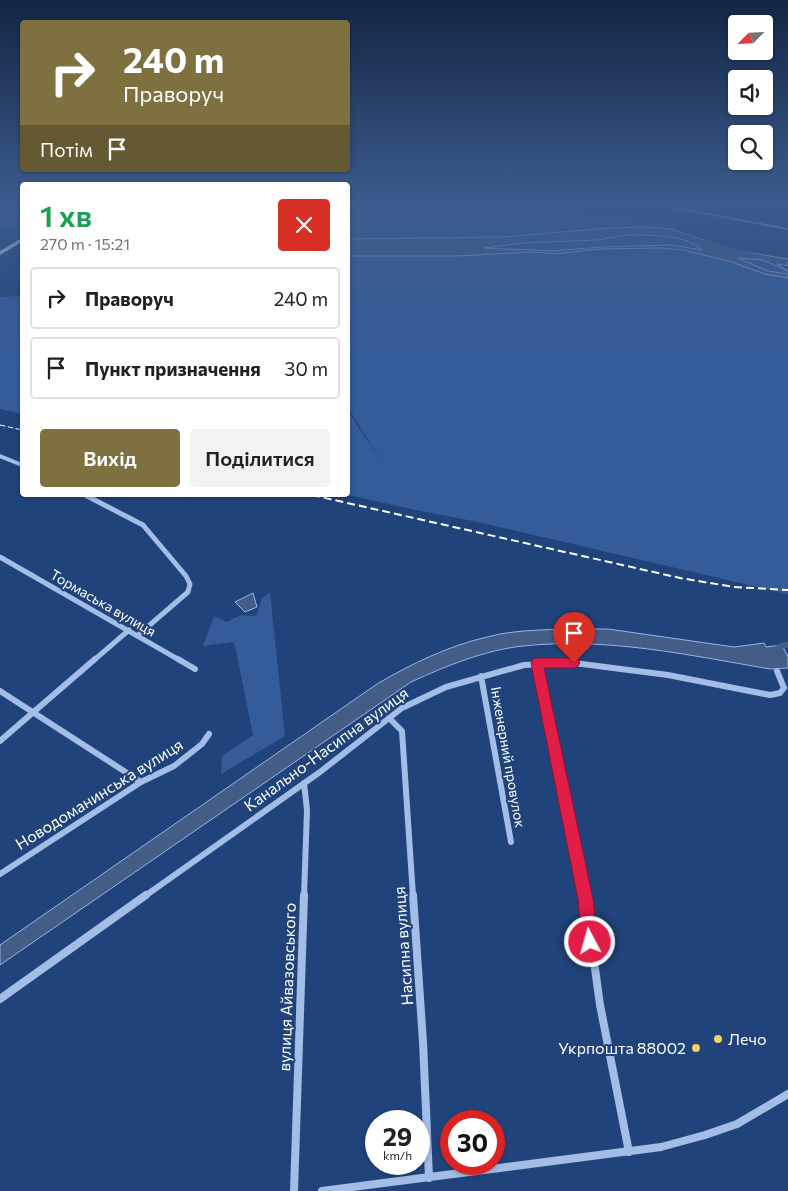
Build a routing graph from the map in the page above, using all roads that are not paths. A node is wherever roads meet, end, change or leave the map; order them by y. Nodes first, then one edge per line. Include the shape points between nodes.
1 (0, 456) edge
2 (20, 464) edge
3 (89, 497) edge
4 (0, 557) edge
5 (129, 630) junction
6 (137, 636) junction
7 (537, 663) junction
8 (195, 669) dead end
9 (777, 670) dead end
10 (480, 676) junction
11 (0, 691) edge
12 (32, 712) junction
13 (389, 718) junction
14 (209, 734) dead end
15 (0, 741) edge
16 (142, 782) junction
17 (304, 783) junction
18 (511, 842) dead end
19 (0, 874) edge
20 (0, 999) edge
21 (788, 1094) edge
22 (629, 1152) junction
23 (429, 1178) junction
24 (294, 1191) edge
25 (322, 1191) edge

1 - 2 street
3 - 6 street via 143,525 190,584 188,592
4 - 5 street, Тормаська вулиця
5 - 6 street, Тормаська вулиця
5 - 12 street
6 - 8 street, Тормаська вулиця
7 - 9 street, Канально-Насипна вулиця via 619,667 770,695 780,693 784,688
7 - 10 street, Канально-Насипна вулиця
7 - 22 street via 586,899 600,1005
10 - 13 street, Канально-Насипна вулиця via 416,700
10 - 18 street, Інженерний провулок
11 - 12 street
12 - 15 street
12 - 16 street
13 - 17 street, Канально-Насипна вулиця
13 - 23 street, Насипна вулиця via 402,731
14 - 16 street, Новодоманинська вулиця via 202,744 174,766
16 - 19 street, Новодоманинська вулиця
17 - 20 street, Канально-Насипна вулиця
17 - 24 street, вулиця Айвазовського via 307,810
21 - 22 street via 749,1118 718,1131 662,1147
22 - 23 street
23 - 25 street

